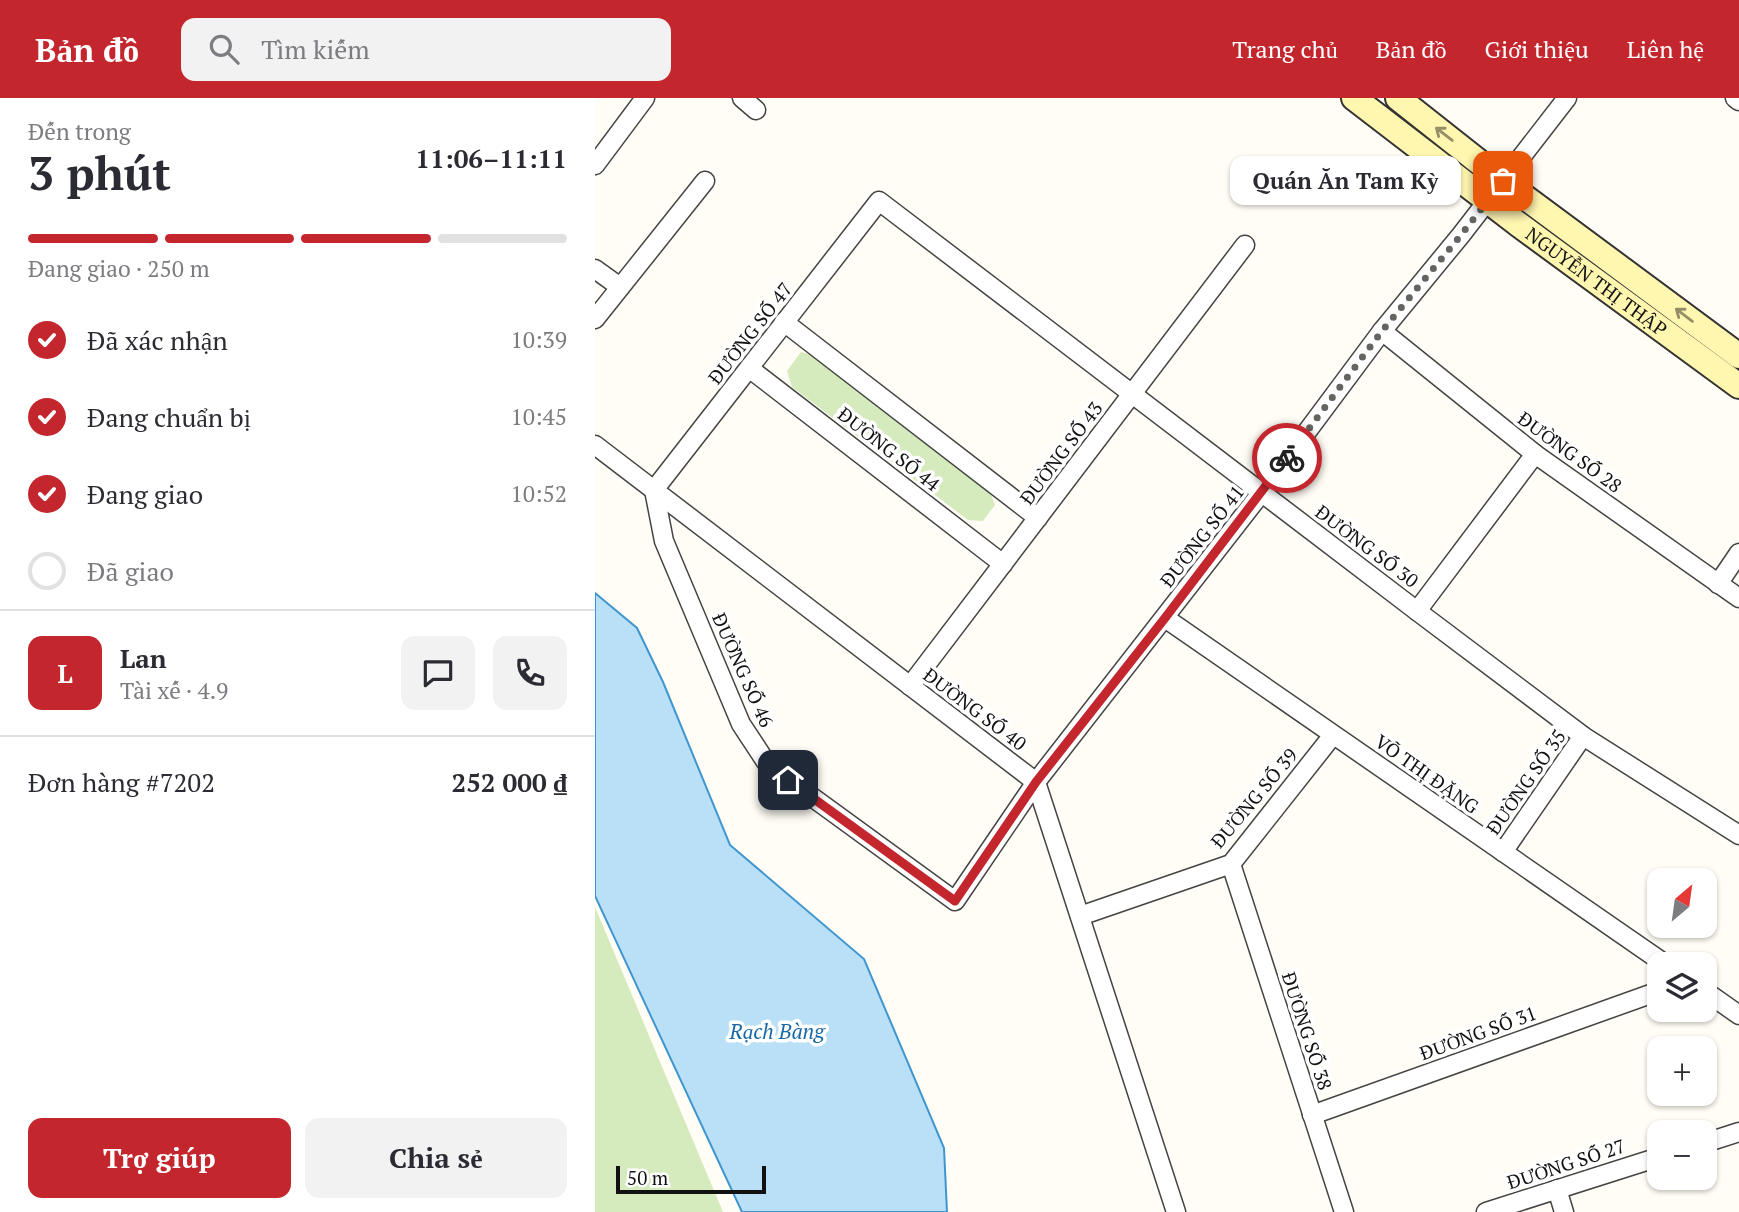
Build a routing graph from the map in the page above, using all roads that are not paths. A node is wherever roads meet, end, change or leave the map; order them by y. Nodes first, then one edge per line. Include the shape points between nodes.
1 (645, 98) edge
2 (742, 98) edge
3 (1355, 98) edge
4 (1398, 98) edge
5 (1567, 98) edge
6 (756, 110) dead end
7 (595, 165) edge
8 (705, 181) dead end
9 (1503, 181) junction
10 (879, 201) joint
11 (1488, 201) junction
12 (1245, 244) dead end
13 (595, 269) edge
14 (620, 287) junction
15 (595, 320) edge
16 (784, 322) junction
17 (1382, 331) junction
18 (1739, 356) edge
19 (749, 368) junction
20 (1739, 386) edge
21 (1132, 394) junction
22 (595, 445) edge
23 (1535, 454) junction
24 (654, 490) junction
25 (1262, 492) junction
26 (1038, 518) junction
27 (1739, 553) edge
28 (1003, 564) junction
29 (1718, 584) junction
30 (1739, 598) edge
31 (1417, 611) junction
32 (1165, 618) junction
33 (910, 686) junction
34 (1333, 735) junction
35 (1584, 736) junction
36 (1036, 782) junction
37 (1739, 835) edge
38 (1503, 852) junction
39 (1231, 864) junction
40 (955, 901) joint
41 (1080, 916) junction
42 (1648, 952) edge
43 (1647, 995) edge
44 (1717, 999) edge
45 (1739, 1015) edge
46 (1312, 1115) junction
47 (1739, 1132) edge
48 (1717, 1139) edge
49 (1647, 1161) edge
50 (1557, 1189) junction
51 (1176, 1212) edge
52 (1343, 1212) edge
53 (1486, 1212) edge
54 (1564, 1212) edge

1 - 7 street
2 - 6 street
3 - 11 main road, NGUYỄN THỊ THẬP
9 -> 4 main road, NGUYỄN THỊ THẬP
5 - 9 street
8 - 14 street
9 - 11 street, ĐƯỜNG SỐ 41
18 -> 9 main road, NGUYỄN THỊ THẬP
10 - 16 street, ĐƯỜNG SỐ 47
10 - 21 street, ĐƯỜNG SỐ 30
11 - 17 street, ĐƯỜNG SỐ 41
11 - 20 main road, NGUYỄN THỊ THẬP
12 - 21 street, ĐƯỜNG SỐ 43
13 - 14 street
14 - 15 street
16 - 19 street, ĐƯỜNG SỐ 47
16 - 26 street, ĐƯỜNG SỐ 44
17 - 23 street, ĐƯỜNG SỐ 28
17 - 25 street, ĐƯỜNG SỐ 41
19 - 24 street, ĐƯỜNG SỐ 47
19 - 28 street, ĐƯỜNG SỐ 44
21 - 25 street, ĐƯỜNG SỐ 30
21 - 26 street, ĐƯỜNG SỐ 43
22 - 24 street, ĐƯỜNG SỐ 40
23 - 29 street, ĐƯỜNG SỐ 28
23 - 31 street
24 - 33 street, ĐƯỜNG SỐ 40
24 - 40 street, ĐƯỜNG SỐ 46 via 664,541 741,724 768,765
25 - 31 street, ĐƯỜNG SỐ 30
25 - 32 street, ĐƯỜNG SỐ 41
26 - 28 street, ĐƯỜNG SỐ 43
27 - 29 street
28 - 33 street, ĐƯỜNG SỐ 43
29 - 30 street, ĐƯỜNG SỐ 28
31 - 35 street, ĐƯỜNG SỐ 30
32 - 34 street, VÕ THỊ ĐẶNG
32 - 36 street, ĐƯỜNG SỐ 41
33 - 36 street, ĐƯỜNG SỐ 40
34 - 38 street, VÕ THỊ ĐẶNG
34 - 39 street, ĐƯỜNG SỐ 39
35 - 37 street, ĐƯỜNG SỐ 30
35 - 38 street, ĐƯỜNG SỐ 35
36 - 40 street, ĐƯỜNG SỐ 41
36 - 41 street
38 - 42 street, VÕ THỊ ĐẶNG
39 - 41 street, ĐƯỜNG SỐ 39
39 - 46 street, ĐƯỜNG SỐ 38
41 - 51 street
43 - 46 street, ĐƯỜNG SỐ 31
44 - 45 street
46 - 52 street, ĐƯỜNG SỐ 38
47 - 48 street
49 - 50 street, ĐƯỜNG SỐ 27
50 - 53 street, ĐƯỜNG SỐ 27
50 - 54 street

